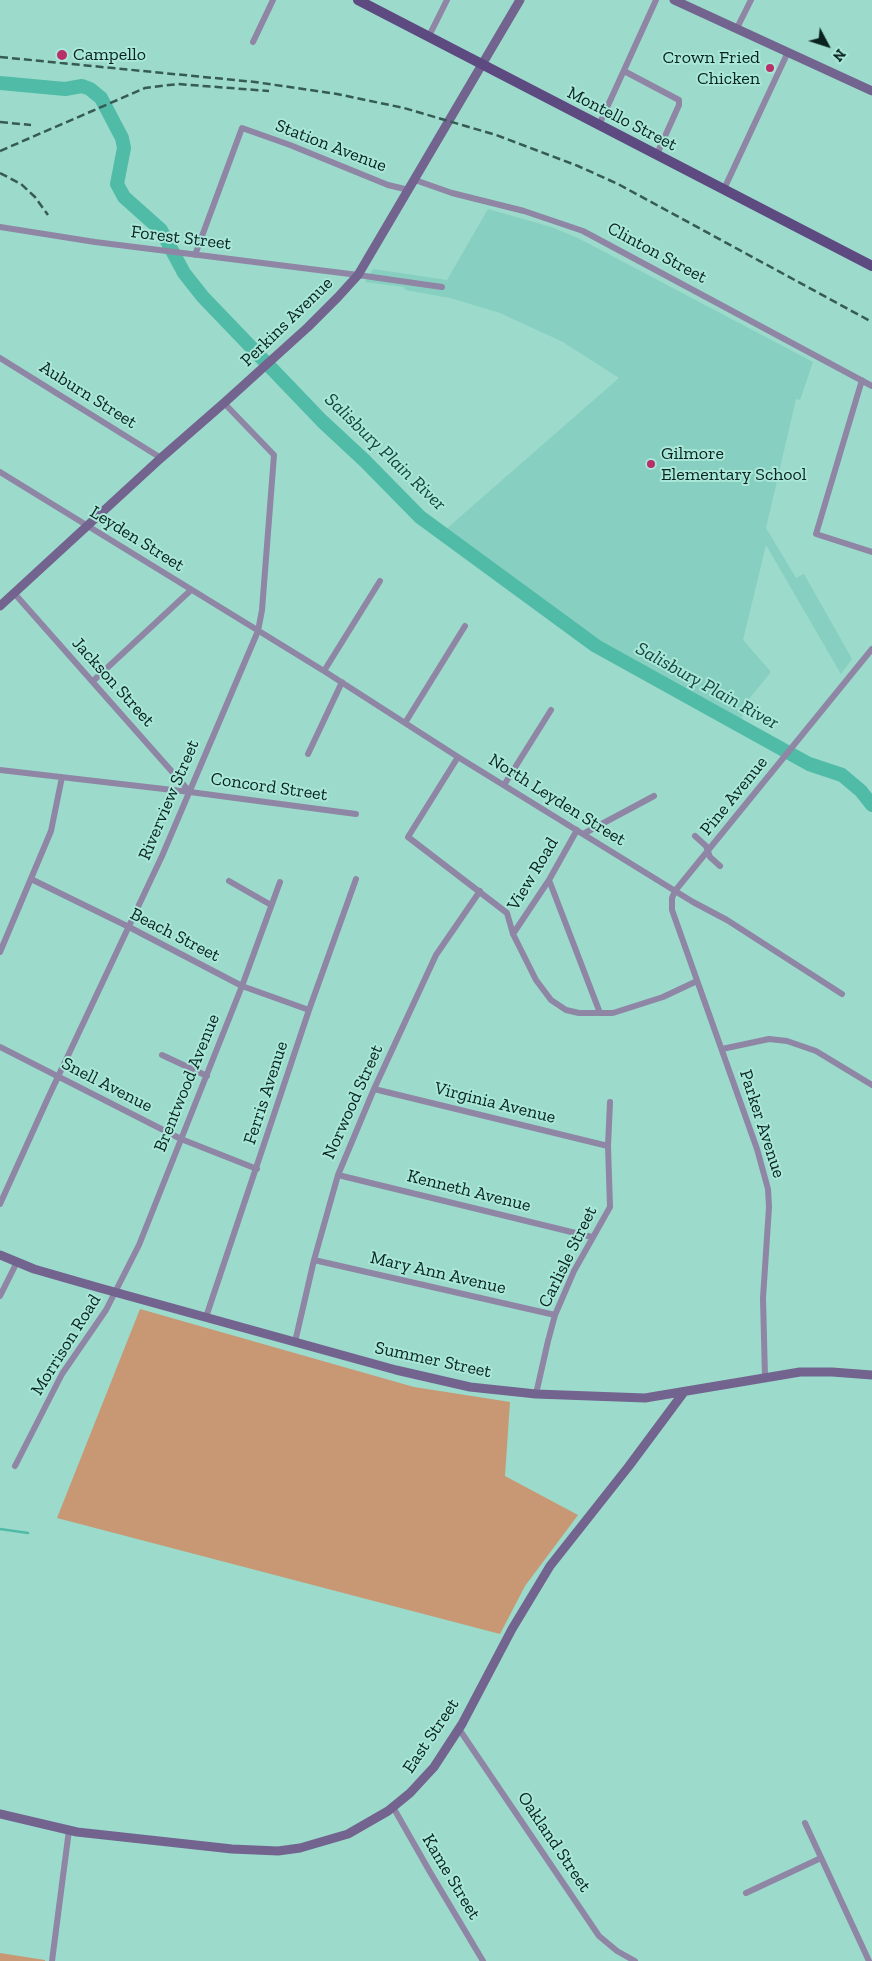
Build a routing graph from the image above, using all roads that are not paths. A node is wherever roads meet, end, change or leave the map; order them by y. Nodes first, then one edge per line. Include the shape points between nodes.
1 (273, 0) edge
2 (358, 0) edge
3 (447, 0) edge
4 (520, 0) edge
5 (656, 0) edge
6 (674, 0) edge
7 (752, 0) edge
8 (737, 28) junction
9 (429, 36) junction
10 (253, 42) dead end
11 (788, 52) junction
12 (482, 64) junction
13 (624, 70) junction
14 (872, 90) edge
15 (599, 125) junction
16 (656, 154) junction
17 (415, 180) junction
18 (724, 189) junction
19 (408, 190) junction
20 (0, 227) edge
21 (195, 255) junction
22 (872, 266) edge
23 (358, 275) junction
24 (442, 287) dead end
25 (0, 358) edge
26 (862, 380) junction
27 (872, 386) edge
28 (224, 403) junction
29 (161, 458) junction
30 (0, 472) edge
31 (87, 526) junction
32 (872, 552) edge
33 (380, 581) dead end
34 (191, 590) junction
35 (14, 593) junction
36 (0, 606) edge
37 (465, 626) dead end
38 (258, 631) junction
39 (872, 649) edge
40 (324, 671) junction
41 (92, 681) junction
42 (342, 682) junction
43 (552, 710) dead end
44 (406, 723) junction
45 (308, 754) dead end
46 (458, 757) junction
47 (0, 770) edge
48 (62, 777) junction
49 (504, 785) junction
50 (190, 792) junction
51 (654, 796) dead end
52 (356, 814) dead end
53 (577, 830) junction
54 (583, 834) junction
55 (695, 836) dead end
56 (708, 851) junction
57 (720, 866) dead end
58 (356, 879) dead end
59 (31, 880) junction
60 (549, 880) junction
61 (229, 881) dead end
62 (280, 882) dead end
63 (675, 890) junction
64 (480, 891) junction
65 (271, 905) junction
66 (129, 927) junction
67 (514, 934) junction
68 (0, 952) edge
69 (697, 981) junction
70 (242, 986) junction
71 (842, 994) dead end
72 (309, 1010) junction
73 (600, 1013) junction
74 (0, 1047) edge
75 (722, 1049) junction
76 (162, 1055) dead end
77 (58, 1076) junction
78 (207, 1076) junction
79 (872, 1086) edge
80 (374, 1089) junction
81 (610, 1102) dead end
82 (181, 1139) junction
83 (608, 1146) junction
84 (257, 1169) junction
85 (338, 1175) junction
86 (0, 1204) edge
87 (592, 1237) junction
88 (0, 1255) edge
89 (314, 1260) junction
90 (17, 1262) junction
91 (116, 1292) junction
92 (0, 1296) edge
93 (555, 1315) junction
94 (206, 1317) junction
95 (295, 1342) junction
96 (872, 1375) edge
97 (765, 1377) junction
98 (684, 1392) junction
99 (536, 1394) junction
100 (15, 1466) dead end
101 (459, 1729) junction
102 (393, 1807) junction
103 (0, 1814) edge
104 (805, 1822) dead end
105 (68, 1830) junction
106 (820, 1858) junction
107 (746, 1893) dead end
108 (869, 1952) edge
109 (52, 1961) edge
110 (483, 1961) edge
111 (635, 1961) edge
112 (869, 1961) edge

1 - 10 street
2 - 9 main road, Montello Street
3 - 9 street
4 - 12 street, Perkins Avenue
5 - 13 street
6 - 8 street
7 - 8 street
8 - 11 street
9 - 12 main road, Montello Street
11 - 14 street
11 - 18 street
12 - 15 main road, Montello Street
12 - 17 street, Perkins Avenue
13 - 15 street
13 - 16 street via 679,100
15 - 16 main road, Montello Street
16 - 18 main road, Montello Street
17 - 19 street, Perkins Avenue
17 - 26 street, Clinton Street via 583,231
18 - 22 main road, Montello Street
19 - 21 street, Station Avenue via 242,128
19 - 23 street, Perkins Avenue
20 - 21 street, Forest Street
21 - 23 street, Forest Street
23 - 24 street, Forest Street
23 - 28 street, Perkins Avenue
25 - 29 street, Auburn Street
26 - 27 street, Clinton Street
26 - 32 street via 816,534
28 - 29 street, Perkins Avenue
28 - 38 street, Riverview Street via 274,455
29 - 31 street, Perkins Avenue
30 - 31 street, Leyden Street
31 - 34 street, Leyden Street
31 - 35 street, Perkins Avenue
33 - 40 street
34 - 38 street, Leyden Street
34 - 41 street
35 - 36 street, Perkins Avenue
35 - 41 street, Jackson Street
37 - 44 street
38 - 40 street, North Leyden Street
38 - 50 street, Riverview Street
39 - 56 street, Pine Avenue
40 - 42 street, North Leyden Street
41 - 50 street, Jackson Street
42 - 44 street, North Leyden Street
42 - 45 street
43 - 49 street
44 - 46 street, North Leyden Street
46 - 49 street, North Leyden Street
46 - 64 street via 408,837
47 - 48 street, Concord Street
48 - 50 street, Concord Street
48 - 59 street via 51,831
49 - 53 street, North Leyden Street
50 - 52 street, Concord Street
50 - 66 street, Riverview Street
51 - 54 street
53 - 54 street, North Leyden Street
53 - 60 street, View Road
54 - 63 street, North Leyden Street
55 - 56 street
56 - 57 street
56 - 63 street, Pine Avenue
58 - 72 street, Ferris Avenue
59 - 66 street, Beach Street
59 - 68 street
60 - 67 street, View Road
60 - 73 street
61 - 65 street
62 - 65 street, Brentwood Avenue
63 - 69 street, Parker Avenue via 672,910
63 - 71 street, North Leyden Street
64 - 67 street via 507,913
64 - 80 street, Norwood Street via 436,955
65 - 70 street, Brentwood Avenue
66 - 70 street, Beach Street
66 - 77 street, Riverview Street
67 - 73 street via 536,980 551,1000 573,1012
69 - 73 street via 653,1000 619,1011
69 - 75 street, Parker Avenue
70 - 72 street, Beach Street
70 - 78 street, Brentwood Avenue
72 - 84 street, Ferris Avenue
74 - 77 street, Snell Avenue
75 - 79 street via 769,1040 787,1041 816,1051
75 - 97 street, Parker Avenue via 768,1189 763,1298
76 - 78 street
77 - 82 street, Snell Avenue
77 - 86 street, Riverview Street
78 - 82 street, Brentwood Avenue
80 - 83 street, Virginia Avenue
80 - 85 street, Norwood Street
81 - 83 street, Carlisle Street
82 - 84 street, Snell Avenue
82 - 91 street, Brentwood Avenue via 150,1220
83 - 87 street, Carlisle Street via 610,1206
84 - 94 street, Ferris Avenue
85 - 87 street, Kenneth Avenue
85 - 89 street, Norwood Street
87 - 93 street, Carlisle Street
88 - 90 street, Summer Street
89 - 93 street, Mary Ann Avenue
89 - 95 street, Norwood Street
90 - 91 street, Summer Street via 34,1270
90 - 92 street
91 - 94 street, Summer Street
91 - 100 street, Morrison Road via 62,1374
93 - 99 street, Carlisle Street
94 - 95 street, Summer Street
95 - 99 street, Summer Street via 442,1382
96 - 97 street, Summer Street via 810,1372
97 - 98 street, Summer Street
98 - 99 street, Summer Street via 645,1398
98 - 101 street, East Street via 550,1566 516,1621
101 - 102 street, East Street via 428,1774
101 - 111 street, Oakland Street via 599,1936 617,1952
102 - 105 street, East Street via 348,1834 278,1851 240,1850
102 - 110 street, Kame Street
103 - 105 street, East Street
104 - 106 street
105 - 109 street
106 - 107 street
106 - 108 street
108 - 112 street

